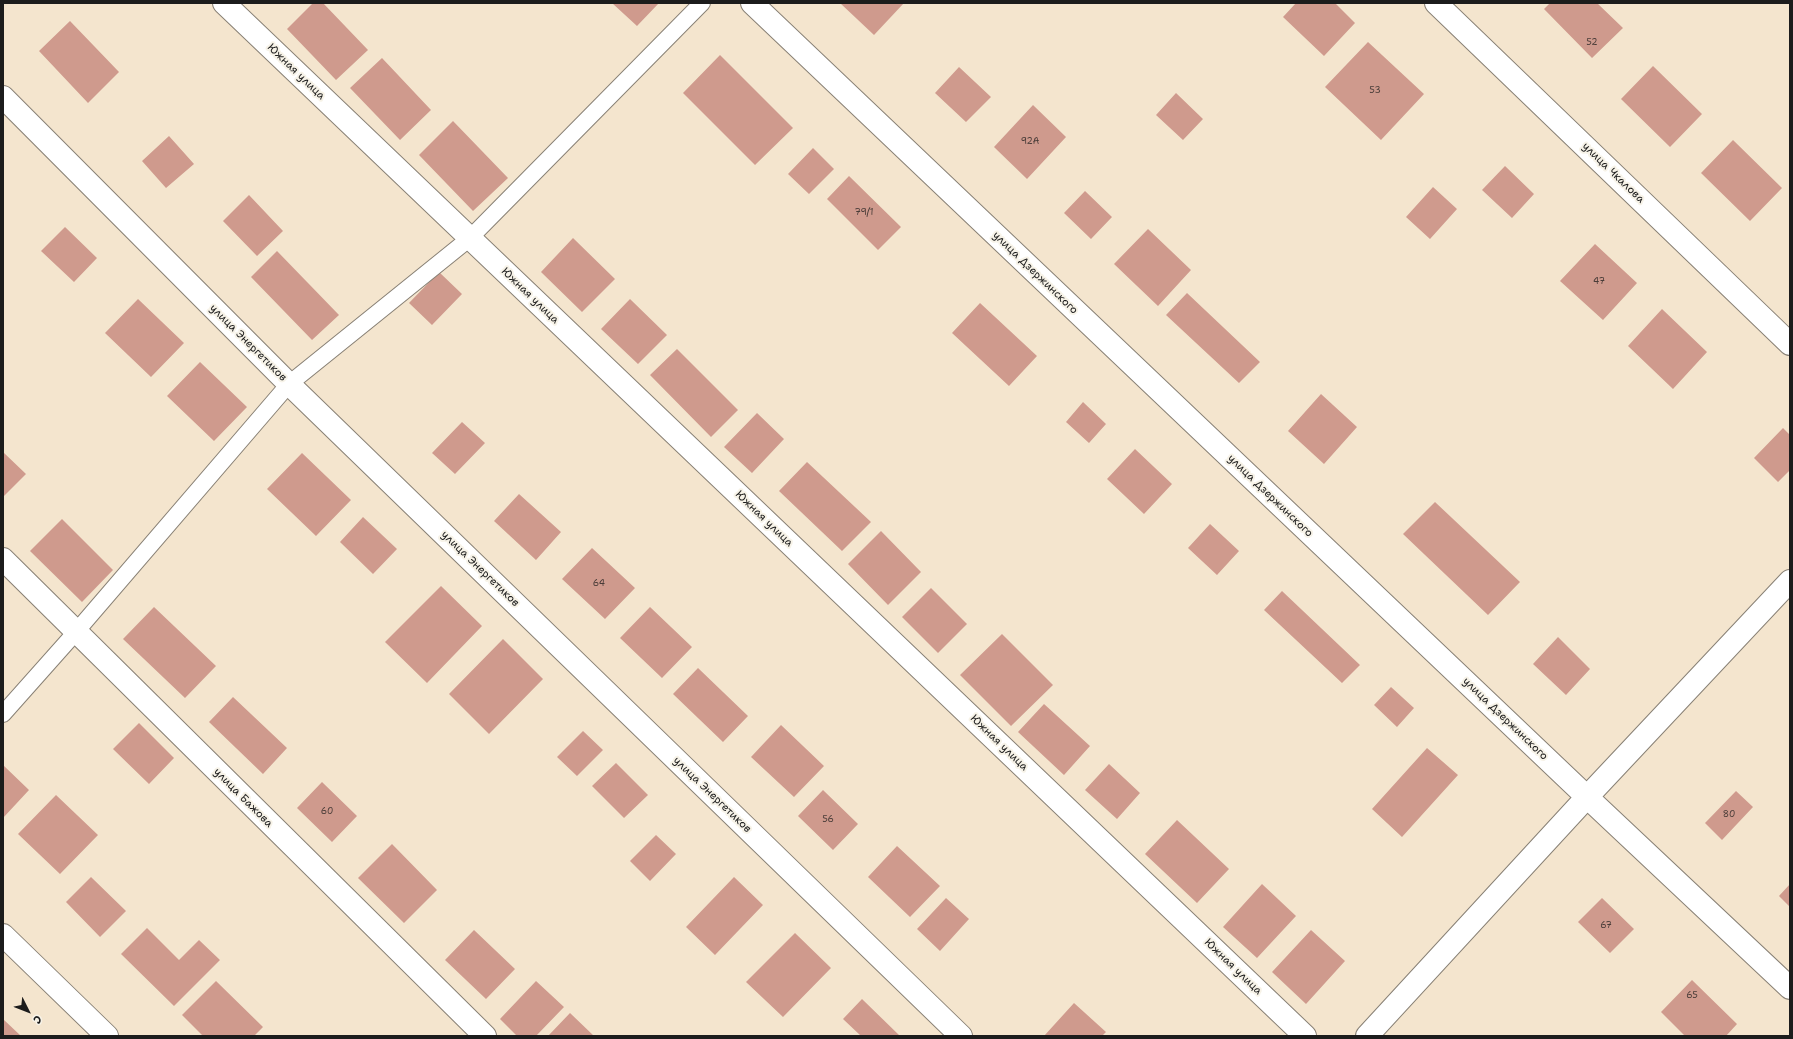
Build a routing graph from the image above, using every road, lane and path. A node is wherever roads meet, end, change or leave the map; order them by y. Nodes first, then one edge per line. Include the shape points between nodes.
1 (224, 3) edge
2 (702, 3) edge
3 (752, 3) edge
4 (1436, 3) edge
5 (3, 97) edge
6 (470, 238) junction
7 (1790, 344) edge
8 (289, 384) junction
9 (3, 559) edge
10 (1790, 581) edge
11 (75, 633) junction
12 (3, 714) edge
13 (1586, 797) junction
14 (3, 935) edge
15 (1790, 988) edge
16 (107, 1036) edge
17 (485, 1036) edge
18 (961, 1036) edge
19 (1305, 1036) edge
20 (1367, 1036) edge

1 - 6 street, Южная улица
2 - 6 lane
3 - 13 street, улица Дзержинского
4 - 7 street, улица Чкалова
5 - 8 street, улица Энергетиков
6 - 8 lane
6 - 19 street, Южная улица
8 - 11 lane
8 - 18 street, улица Энергетиков
9 - 11 street, улица Бажова
10 - 13 street
11 - 12 lane
11 - 17 street, улица Бажова
13 - 15 street, улица Дзержинского
13 - 20 street
14 - 16 street

